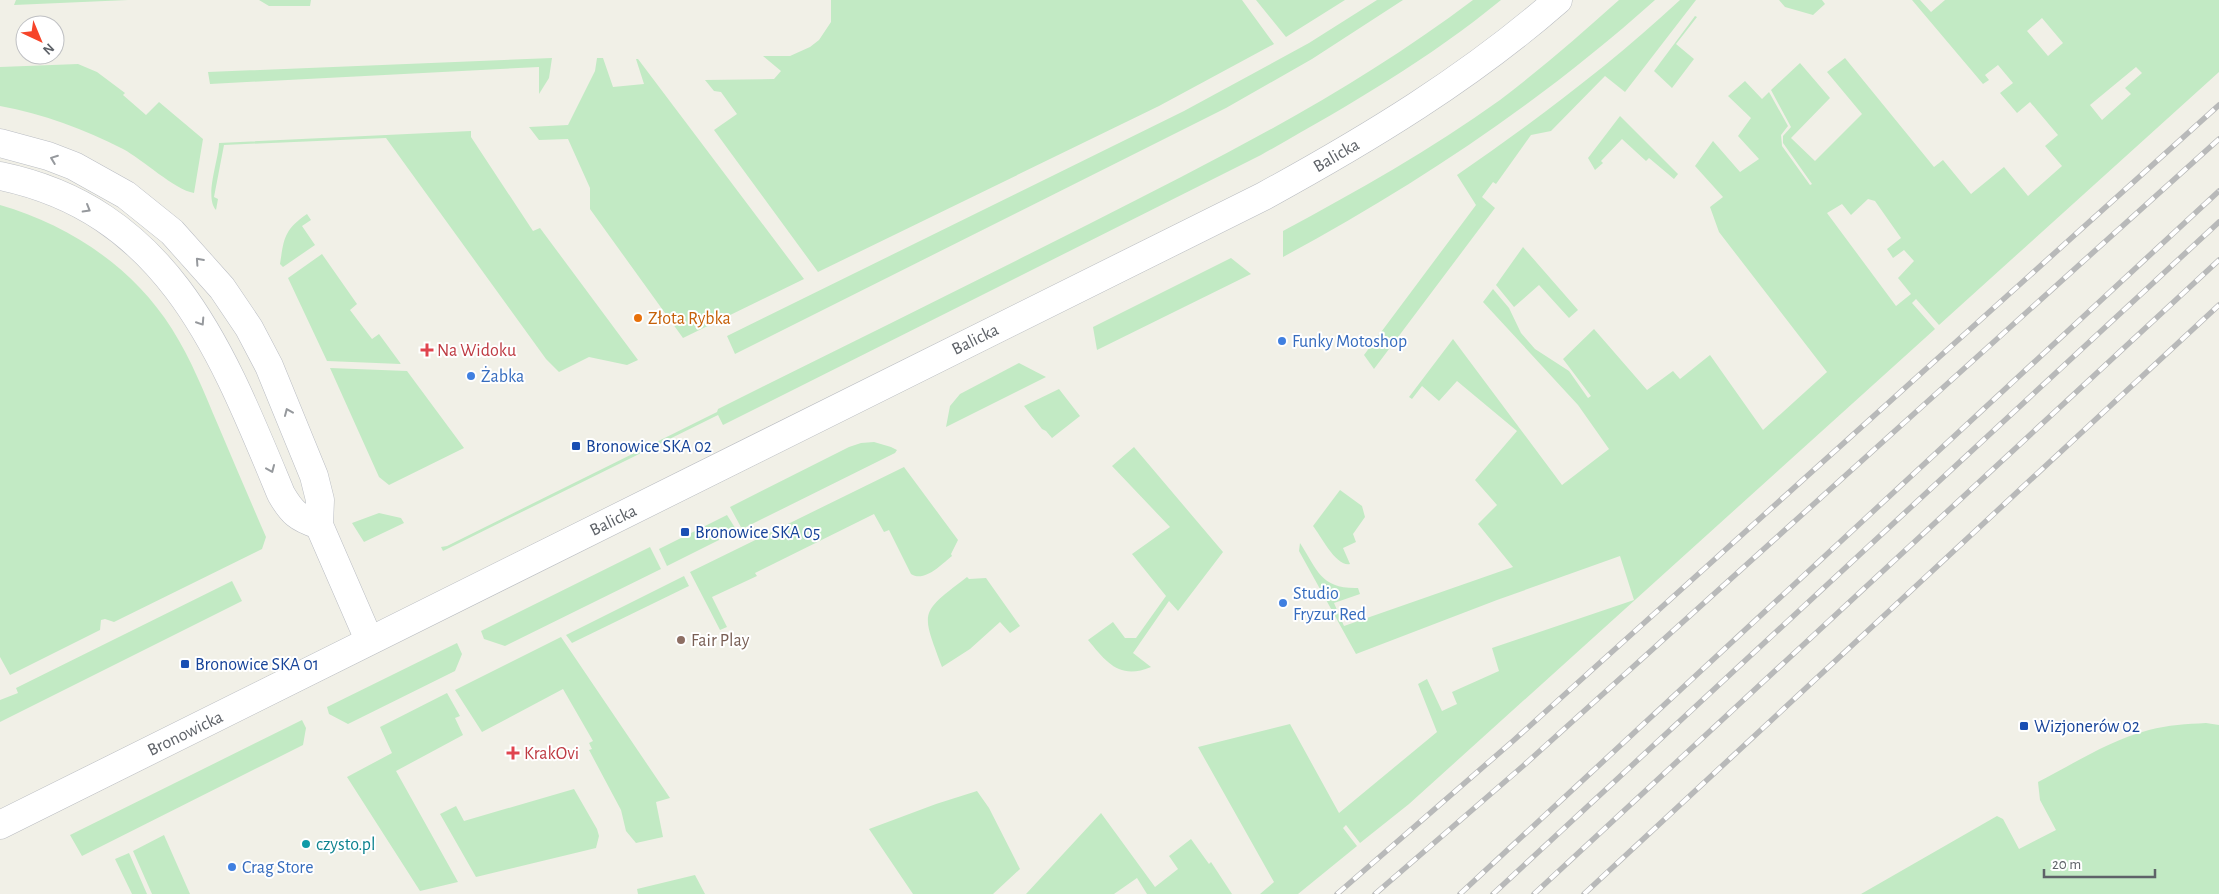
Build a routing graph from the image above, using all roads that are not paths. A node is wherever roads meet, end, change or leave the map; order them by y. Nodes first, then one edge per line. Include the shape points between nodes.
1 (1558, 0) edge
2 (0, 143) edge
3 (0, 176) edge
4 (319, 525) junction
5 (369, 640) junction
6 (0, 825) edge

1 - 5 street, Balicka via 1508,43 1441,91 1264,196
4 -> 2 street via 320,500 314,476 269,366 249,328 211,275 172,232 126,194 74,166
3 -> 4 street via 43,188 90,210 141,247 157,264 187,301 224,361 281,494 301,519
4 - 5 street
5 - 6 street, Bronowicka

